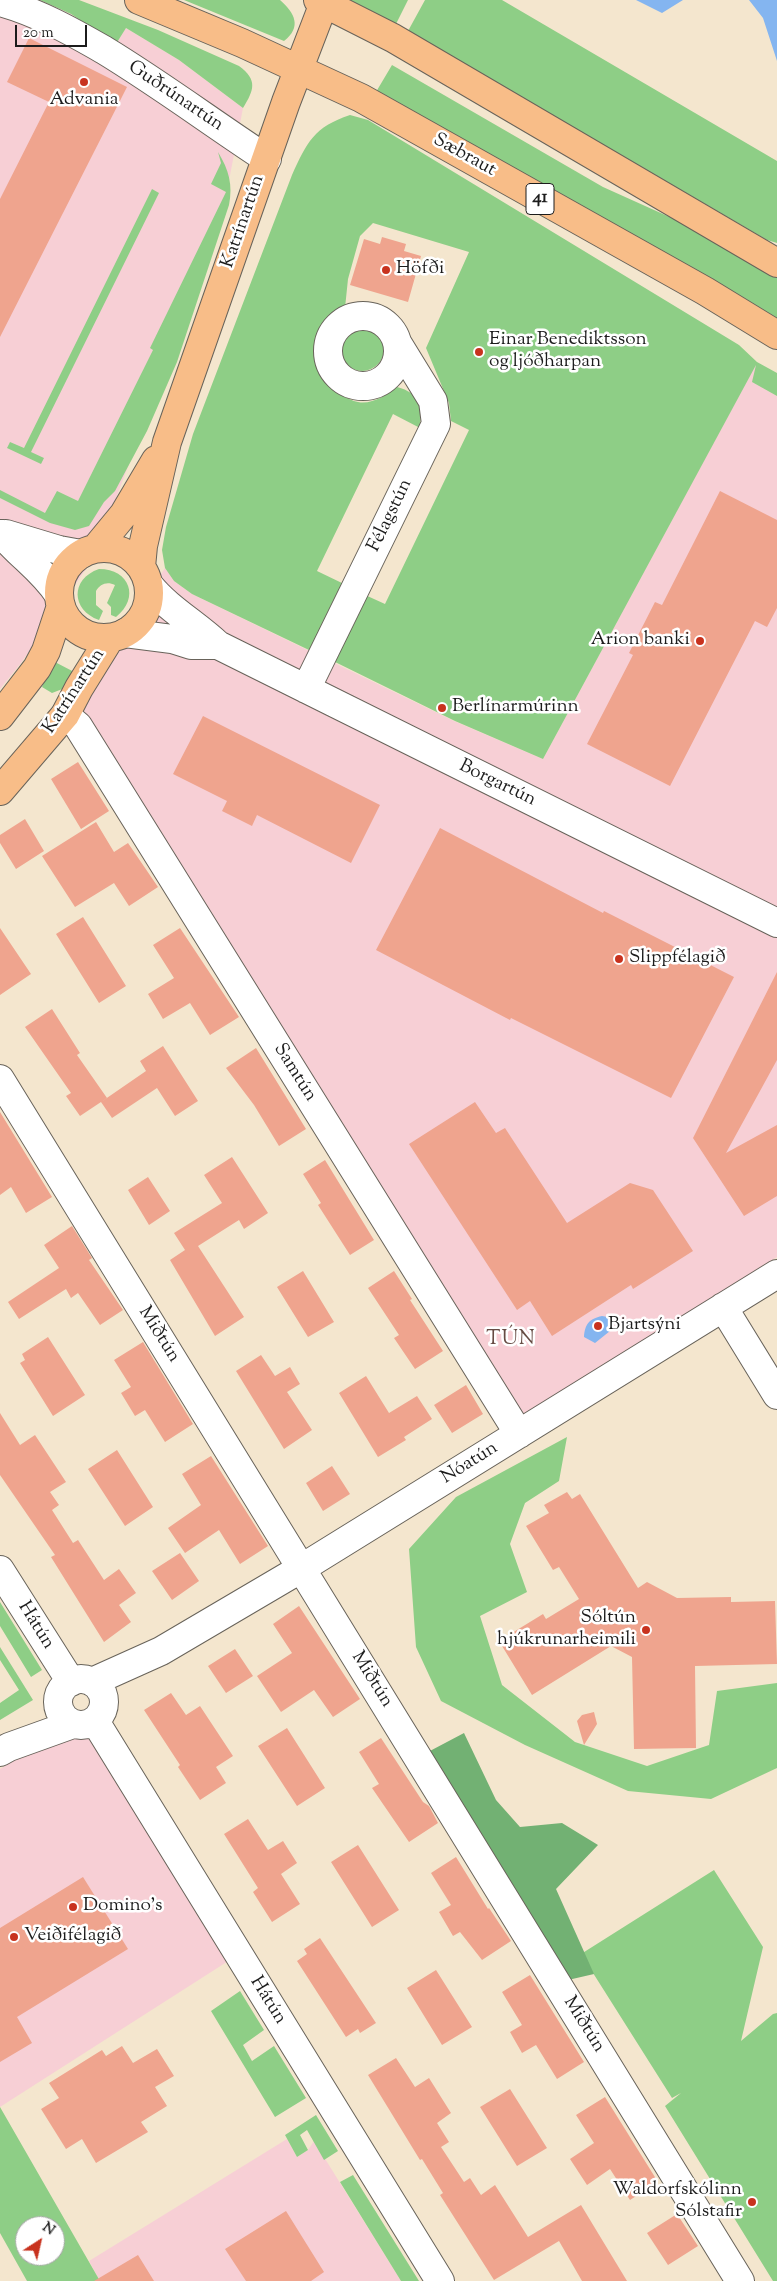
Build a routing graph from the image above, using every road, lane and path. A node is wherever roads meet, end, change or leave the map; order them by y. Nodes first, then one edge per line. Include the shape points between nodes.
1 (139, 0) edge
2 (321, 1) edge
3 (0, 2) edge
4 (298, 70) junction
5 (266, 159) junction
6 (777, 263) edge
7 (777, 335) edge
8 (398, 344) dead end
9 (167, 442) junction
10 (1, 533) edge
11 (88, 551) junction
12 (145, 576) junction
13 (60, 601) junction
14 (118, 636) junction
15 (218, 645) junction
16 (306, 689) junction
17 (65, 715) junction
18 (0, 716) edge
19 (0, 791) edge
20 (777, 923) edge
21 (0, 1079) edge
22 (777, 1274) edge
23 (723, 1307) junction
24 (777, 1396) edge
25 (519, 1434) junction
26 (302, 1568) junction
27 (0, 1570) edge
28 (82, 1702) junction
29 (4, 1750) edge
30 (440, 2281) edge
31 (740, 2281) edge

1 - 4 main road, Sæbraut / 41
2 - 4 main road, Katrínartún
2 - 6 main road via 393,38
3 - 5 street, Guðrúnartún via 71,31 166,88
4 - 5 main road, Katrínartún
4 - 7 main road, Sæbraut / 41 via 360,98
5 - 9 main road, Katrínartún
8 - 16 street, Félagstún via 433,401 436,424
9 - 11 main road, Katrínartún via 124,514
9 - 12 main road, Katrínartún via 143,546
10 - 11 street, Borgartún via 59,550
10 - 13 street, Borgartún via 39,569
11 - 12 main road, Borgartún via 109,548 122,551 133,557
11 - 13 main road via 71,562 64,572
12 - 14 main road via 149,599 145,613 137,624
12 - 15 street, Borgartún via 166,603
13 - 14 main road, Borgartún via 66,618 86,634 98,638
13 - 18 main road via 46,651
14 - 15 street, Borgartún
14 - 17 main road, Katrínartún via 79,688
15 - 16 street, Borgartún
16 - 20 street, Borgartún
17 - 19 main road, Katrínartún
17 - 25 street, Samtún via 78,726
21 - 26 street, Miðtún
22 - 23 street, Nóatún
23 - 24 street
23 - 25 street, Nóatún
25 - 26 street, Nóatún
26 - 28 street, Nóatún via 161,1651 114,1693
26 - 31 street, Miðtún
27 - 28 street, Hátún
28 - 29 street, Nóatún
28 - 30 street, Hátún

